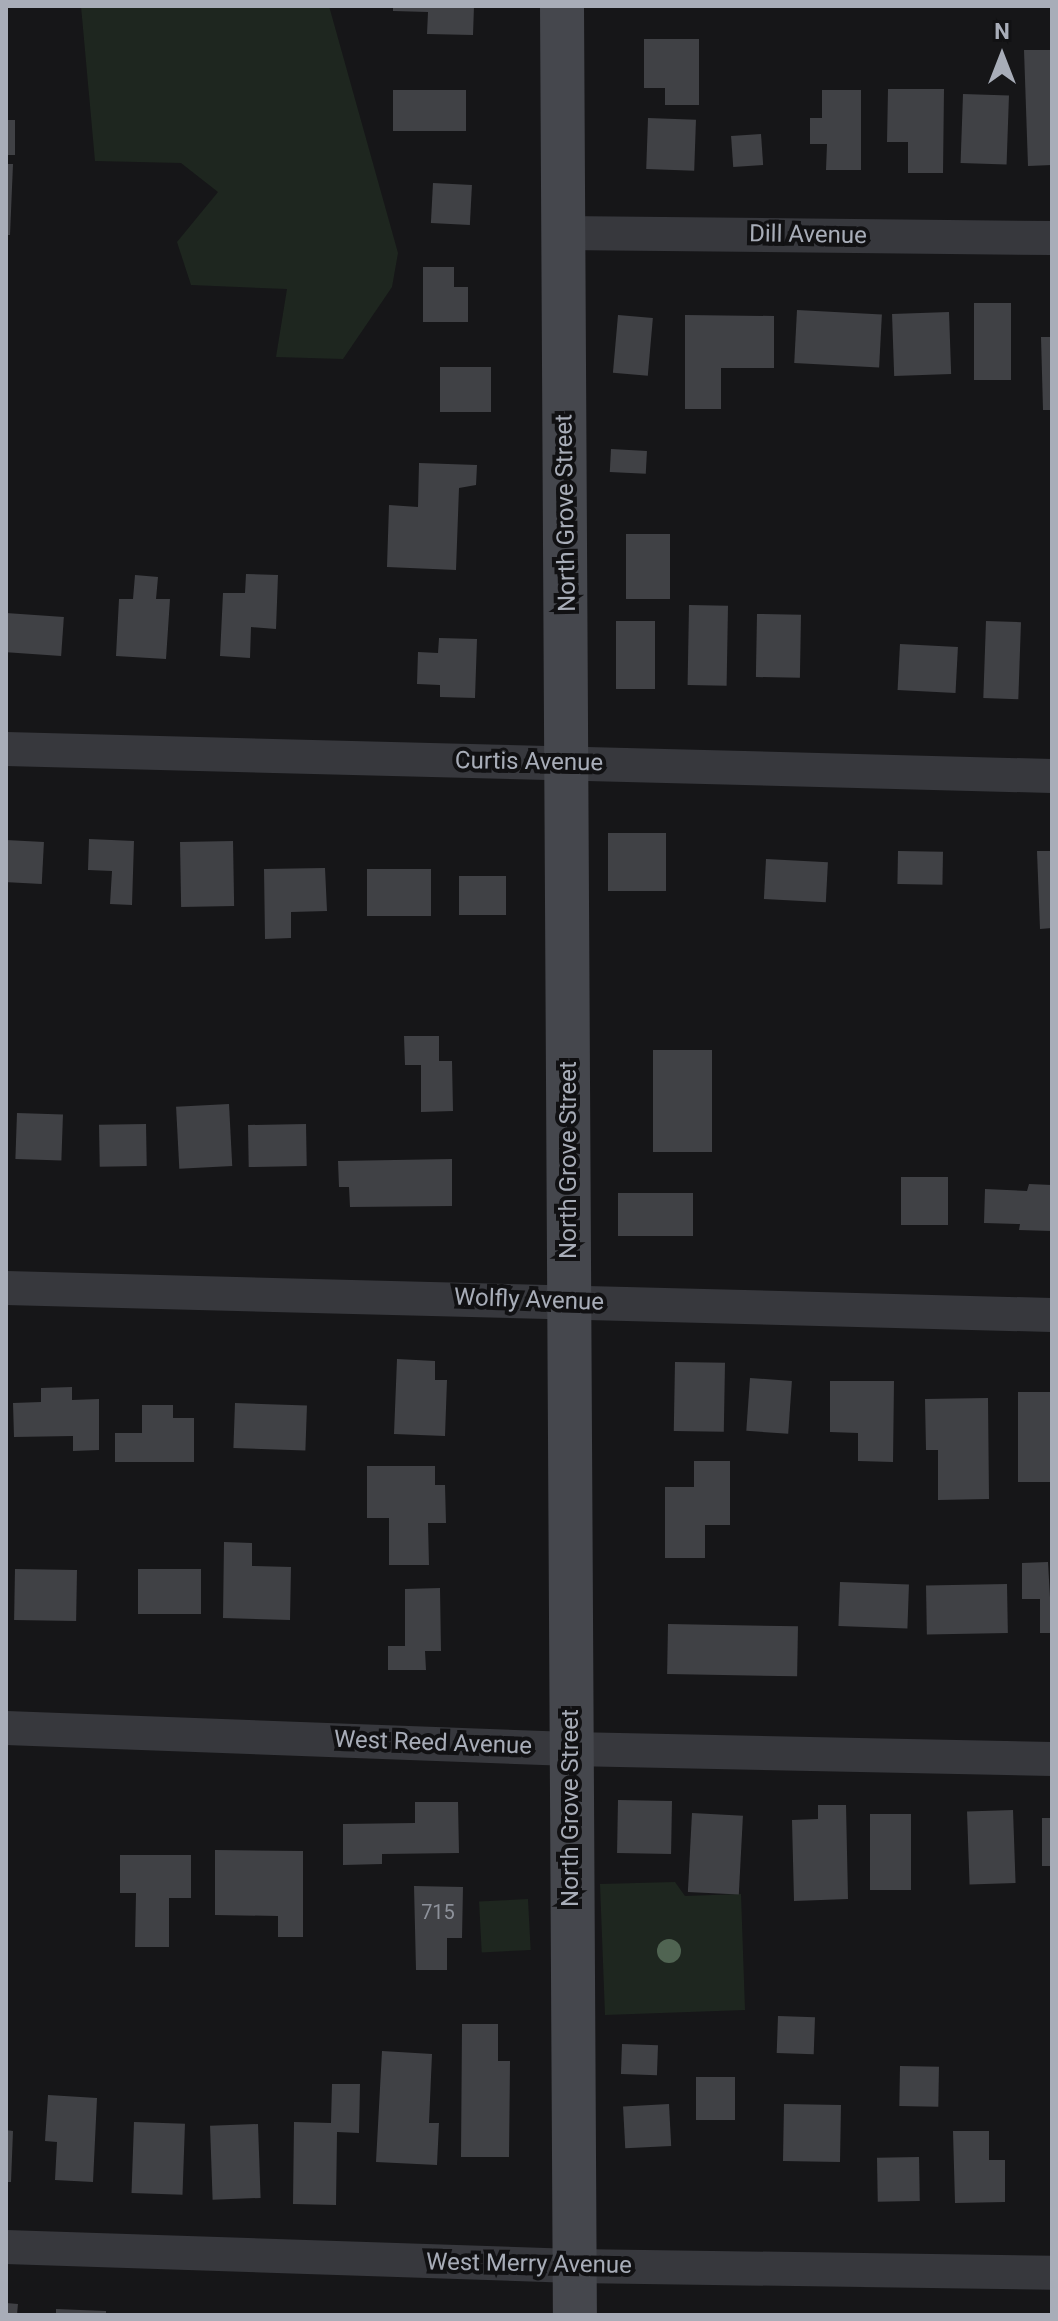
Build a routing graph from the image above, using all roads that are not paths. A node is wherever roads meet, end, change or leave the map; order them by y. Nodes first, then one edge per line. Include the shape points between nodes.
1 (562, 6) edge
2 (563, 233) junction
3 (1052, 238) edge
4 (6, 749) edge
5 (568, 763) junction
6 (1052, 776) edge
7 (6, 1288) edge
8 (569, 1300) junction
9 (1052, 1315) edge
10 (6, 1728) edge
11 (571, 1749) junction
12 (1052, 1759) edge
13 (6, 2247) edge
14 (575, 2266) junction
15 (1052, 2273) edge
16 (575, 2315) edge

1 - 2 street, North Grove Street
2 - 3 street, Dill Avenue
2 - 5 street, North Grove Street
4 - 5 street, Curtis Avenue
5 - 6 street, Curtis Avenue
5 - 8 street, North Grove Street
7 - 8 street, Wolfly Avenue
8 - 9 street, Wolfly Avenue
8 - 11 street, North Grove Street
10 - 11 street, West Reed Avenue
11 - 12 street, West Reed Avenue
11 - 14 street, North Grove Street
13 - 14 street, West Merry Avenue
14 - 15 street, West Merry Avenue
14 - 16 street, North Grove Street

